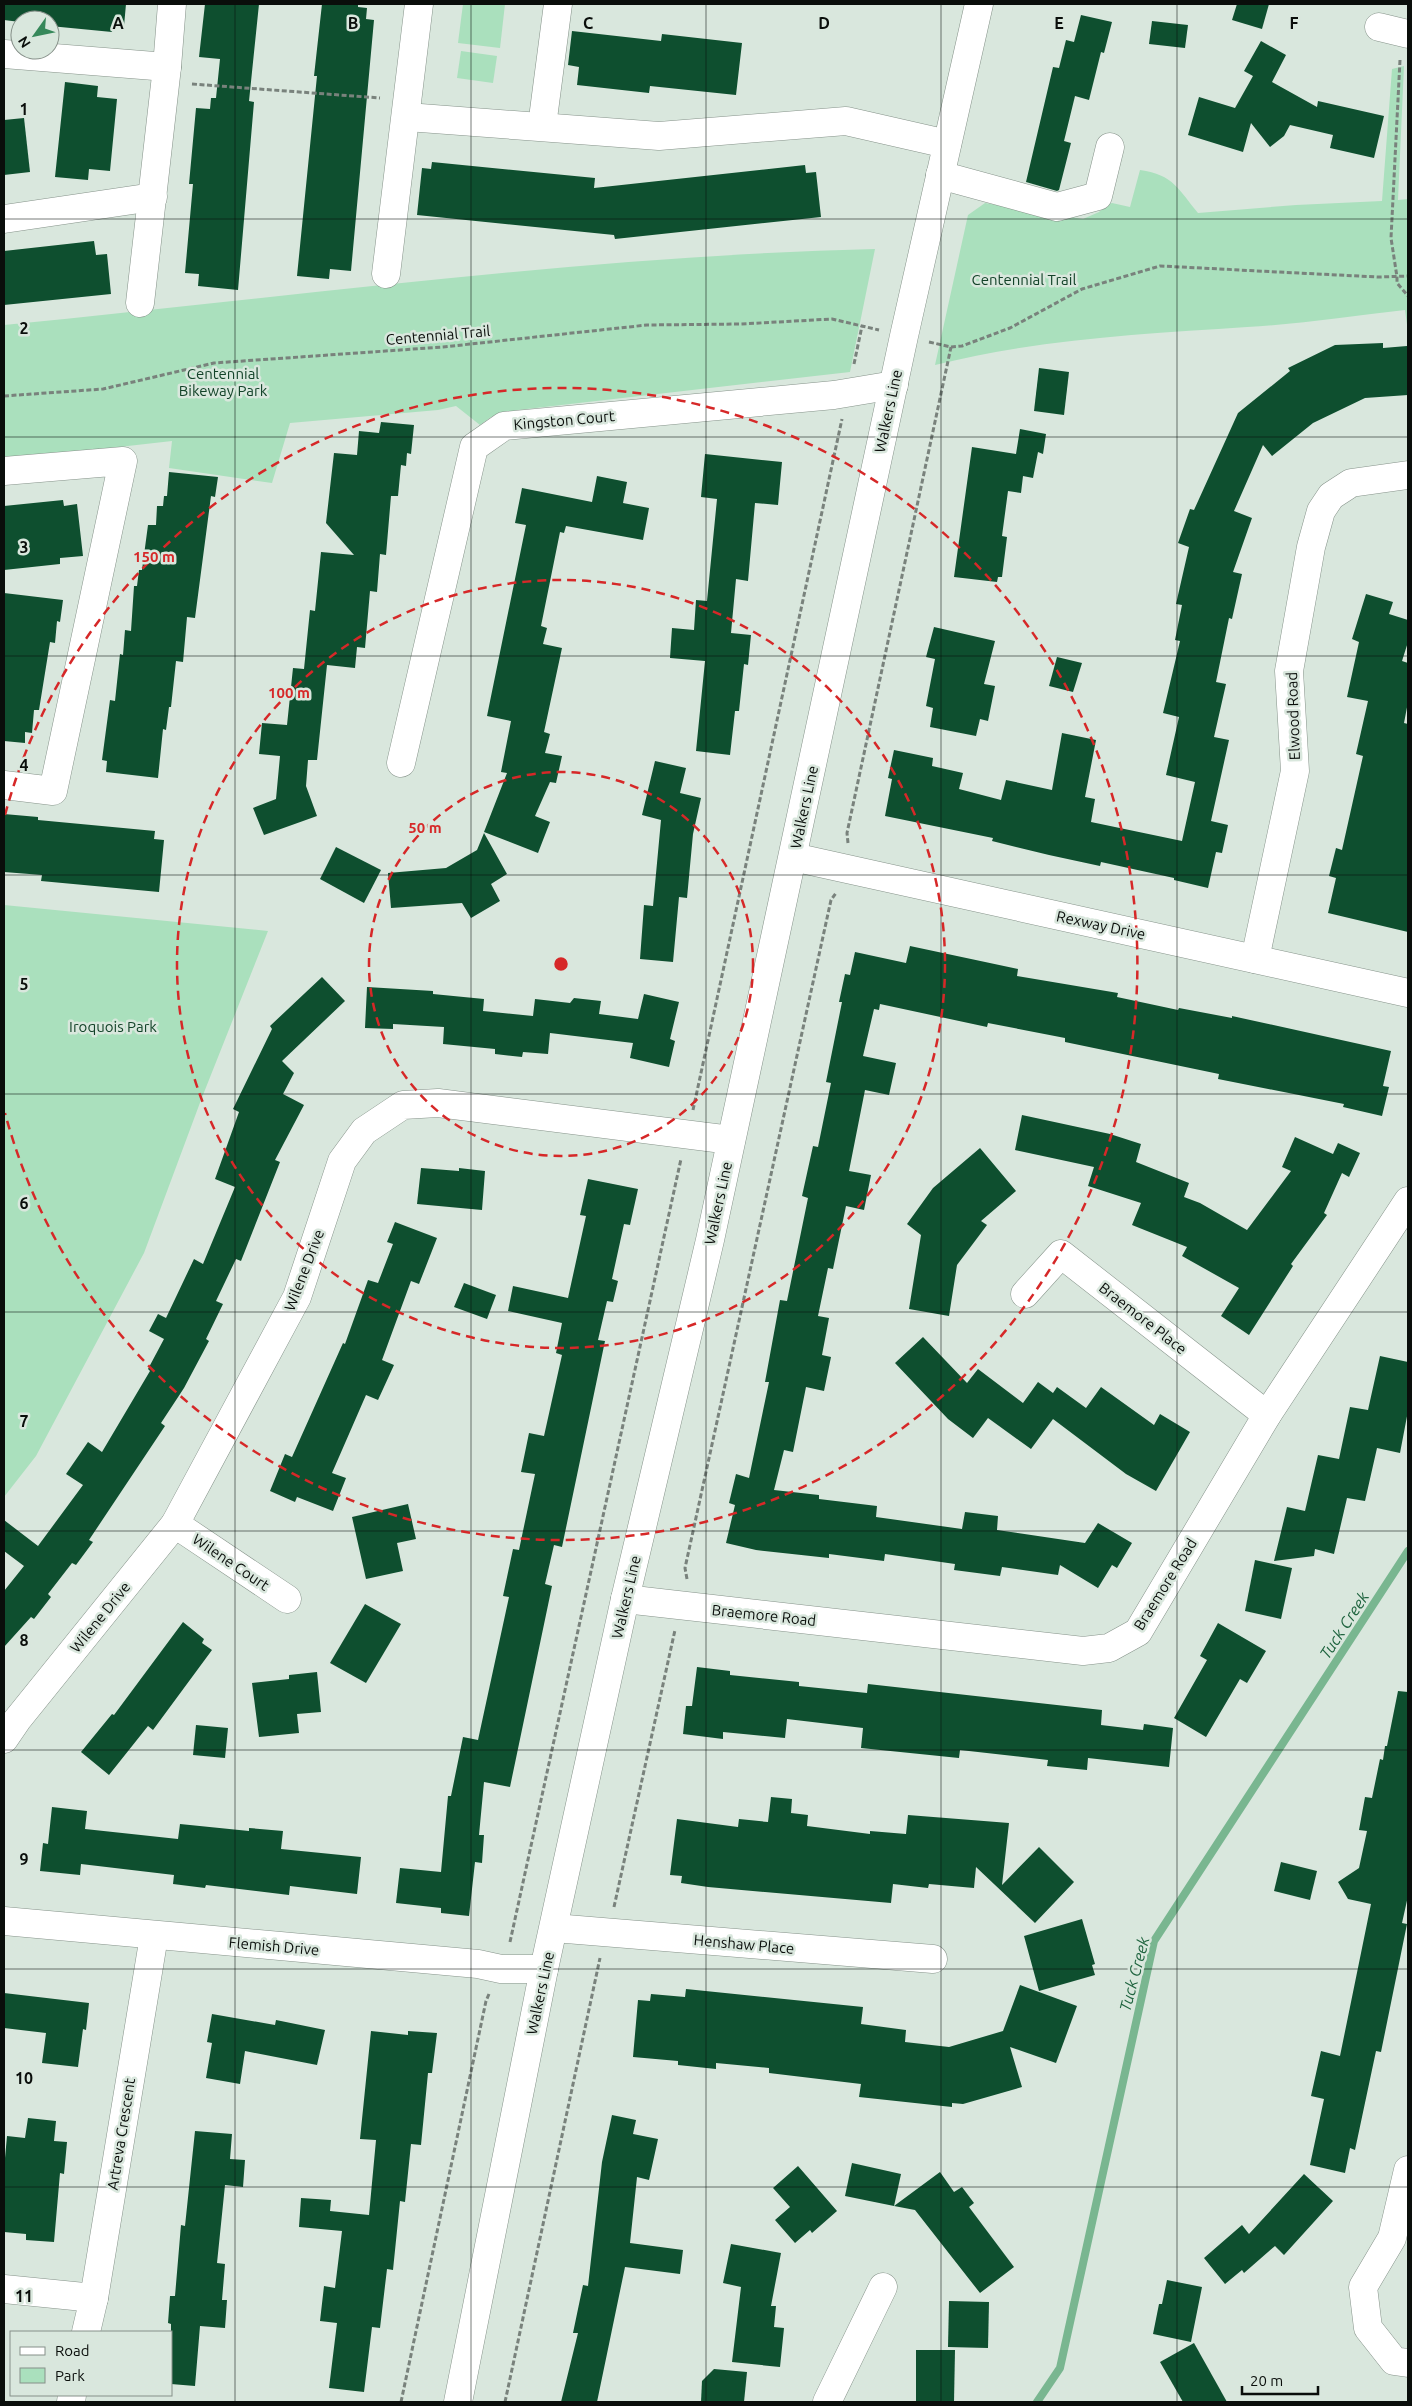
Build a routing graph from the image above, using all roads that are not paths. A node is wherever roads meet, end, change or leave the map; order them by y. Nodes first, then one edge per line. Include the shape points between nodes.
1 (172, 4) edge
2 (419, 4) edge
3 (558, 4) edge
4 (979, 4) edge
5 (1379, 27) dead end
6 (1407, 34) edge
7 (4, 54) edge
8 (166, 74) junction
9 (408, 108) junction
10 (542, 126) junction
11 (947, 144) junction
12 (1110, 147) dead end
13 (940, 175) junction
14 (152, 197) junction
15 (4, 220) edge
16 (386, 274) dead end
17 (140, 303) dead end
18 (894, 386) junction
19 (4, 471) edge
20 (1408, 475) edge
21 (401, 763) dead end
22 (4, 785) edge
23 (793, 857) junction
24 (1255, 959) junction
25 (1408, 993) edge
26 (731, 1140) junction
27 (1408, 1201) edge
28 (1025, 1294) dead end
29 (1267, 1415) junction
30 (175, 1524) junction
31 (287, 1599) dead end
32 (626, 1599) junction
33 (4, 1739) edge
34 (4, 1921) edge
35 (554, 1928) junction
36 (154, 1936) junction
37 (933, 1959) dead end
38 (544, 1969) junction
39 (1408, 2170) edge
40 (883, 2287) dead end
41 (4, 2289) edge
42 (94, 2298) junction
43 (86, 2331) edge
44 (1408, 2362) edge
45 (458, 2402) edge
46 (827, 2402) edge

1 - 8 street
2 - 9 street
3 - 10 street
4 - 11 street, Walkers Line
5 - 6 street
7 - 8 street
8 - 14 street
9 - 10 street
9 - 16 street
10 - 11 street via 659,136 846,121
11 - 13 street, Walkers Line
12 - 13 street via 1098,196 1057,207
13 - 18 street, Walkers Line
14 - 15 street
14 - 17 street
18 - 21 street, Kingston Court via 504,426 474,447
18 - 23 street, Walkers Line
19 - 22 street via 123,461 53,792
20 - 24 street, Elwood Road via 1352,483 1331,496 1321,511 1311,547 1290,670 1295,771
23 - 24 street, Rexway Drive
23 - 26 street, Walkers Line
24 - 25 street, Rexway Drive
26 - 30 street, Wilene Drive via 438,1103 403,1105 364,1131 342,1161 297,1297
26 - 32 street, Walkers Line
27 - 29 street, Braemore Road
28 - 29 street, Braemore Place via 1061,1254
29 - 32 street, Braemore Road via 1138,1632 1109,1648 1083,1651
30 - 31 street, Wilene Court
30 - 33 street, Wilene Drive
32 - 35 street, Walkers Line
34 - 36 street, Flemish Drive
35 - 37 street, Henshaw Place
35 - 38 street, Walkers Line
36 - 38 street, Flemish Drive via 478,1964 501,1969
36 - 42 street, Artreva Crescent
38 - 45 street, Walkers Line
39 - 44 street via 1392,2238 1362,2287 1368,2328 1394,2361
40 - 46 street
41 - 42 street
42 - 43 street, Artreva Crescent

